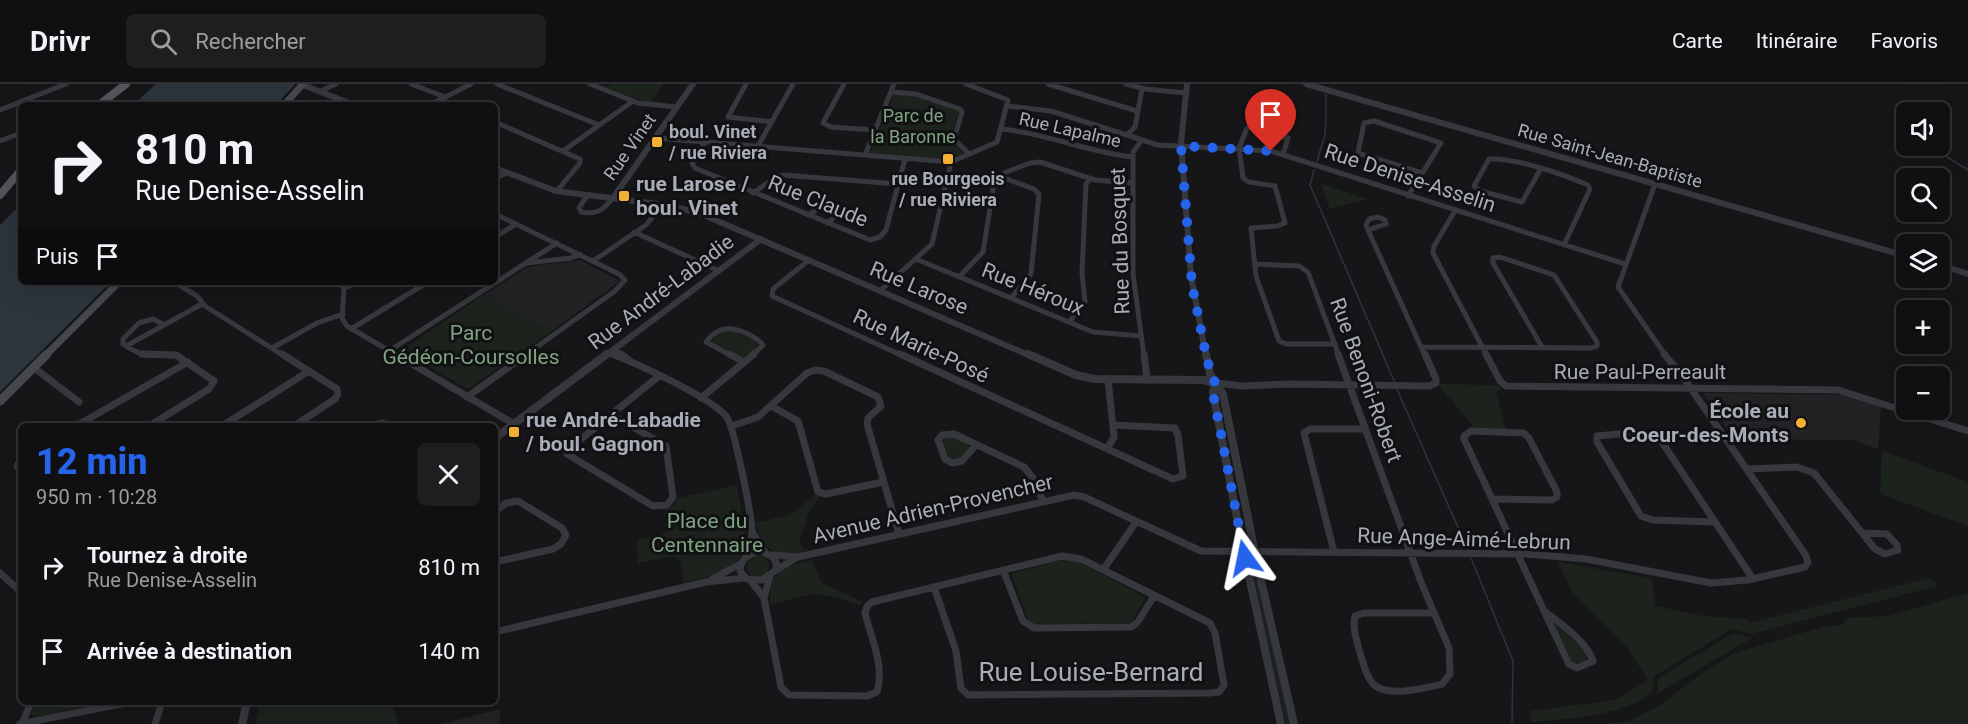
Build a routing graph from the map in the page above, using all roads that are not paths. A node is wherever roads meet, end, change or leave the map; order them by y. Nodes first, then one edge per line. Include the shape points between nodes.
1 (66, 84) edge
2 (126, 84) edge
3 (303, 84) edge
4 (336, 84) edge
5 (411, 84) edge
6 (471, 84) edge
7 (497, 84) edge
8 (590, 84) edge
9 (693, 84) edge
10 (746, 84) edge
11 (793, 84) edge
12 (844, 84) edge
13 (894, 84) edge
14 (968, 84) edge
15 (1048, 84) edge
16 (1067, 84) edge
17 (1126, 84) edge
18 (1187, 84) edge
19 (1306, 84) edge
20 (1062, 88) junction
21 (1142, 89) junction
22 (321, 91) junction
23 (891, 92) junction
24 (1186, 93) junction
25 (445, 97) junction
26 (23, 101) edge
27 (633, 101) junction
28 (103, 102) edge
29 (287, 102) edge
30 (347, 102) edge
31 (436, 102) edge
32 (18, 103) edge
33 (677, 106) junction
34 (1008, 106) junction
35 (0, 110) edge
36 (1137, 111) junction
37 (772, 122) junction
38 (498, 123) edge
39 (599, 125) junction
40 (1002, 129) junction
41 (875, 130) junction
42 (18, 134) edge
43 (1127, 135) junction
44 (655, 138) junction
45 (1142, 140) junction
46 (0, 141) edge
47 (705, 142) junction
48 (747, 146) junction
49 (758, 146) junction
50 (1181, 146) junction
51 (1239, 148) junction
52 (563, 151) junction
53 (969, 154) junction
54 (865, 155) junction
55 (1283, 155) junction
56 (1132, 157) junction
57 (905, 159) junction
58 (951, 162) junction
59 (498, 169) edge
60 (1540, 170) junction
61 (506, 173) junction
62 (1422, 173) junction
63 (18, 174) edge
64 (999, 176) junction
65 (498, 177) edge
66 (1090, 179) junction
67 (1133, 183) junction
68 (898, 184) junction
69 (1655, 184) junction
70 (557, 191) junction
71 (753, 192) junction
72 (0, 195) edge
73 (587, 196) junction
74 (1408, 196) junction
75 (613, 198) junction
76 (663, 204) junction
77 (1455, 211) junction
78 (498, 215) edge
79 (808, 215) junction
80 (828, 223) junction
81 (516, 224) junction
82 (1368, 230) dead end
83 (634, 232) junction
84 (498, 235) edge
85 (761, 239) junction
86 (557, 243) junction
87 (1564, 245) junction
88 (1896, 253) edge
89 (580, 255) junction
90 (916, 259) junction
91 (809, 260) junction
92 (593, 261) junction
93 (527, 263) junction
94 (1255, 264) junction
95 (1625, 264) junction
96 (1950, 268) edge
97 (719, 271) junction
98 (1968, 274) edge
99 (959, 277) junction
100 (498, 281) edge
101 (116, 285) edge
102 (179, 285) edge
103 (341, 285) edge
104 (352, 285) edge
105 (423, 285) edge
106 (492, 285) edge
107 (344, 288) junction
108 (880, 291) junction
109 (1011, 298) junction
110 (202, 304) junction
111 (343, 314) junction
112 (1070, 322) junction
113 (164, 324) junction
114 (351, 329) junction
115 (1141, 336) junction
116 (1335, 344) junction
117 (1422, 347) junction
118 (1482, 347) junction
119 (1542, 347) junction
120 (129, 348) junction
121 (272, 348) junction
122 (389, 351) junction
123 (611, 351) junction
124 (188, 362) junction
125 (744, 362) junction
126 (33, 367) junction
127 (309, 371) junction
128 (659, 376) junction
129 (1108, 380) junction
130 (1147, 380) junction
131 (1215, 383) junction
132 (1349, 385) junction
133 (1691, 389) junction
134 (467, 397) junction
135 (701, 398) junction
136 (0, 401) edge
137 (79, 402) dead end
138 (771, 406) junction
139 (612, 415) junction
140 (81, 423) edge
141 (154, 423) edge
142 (227, 423) edge
143 (299, 423) edge
144 (514, 424) junction
145 (1113, 425) junction
146 (732, 426) junction
147 (1365, 429) junction
148 (1968, 431) edge
149 (498, 436) edge
150 (976, 445) junction
151 (1107, 449) junction
152 (1747, 469) junction
153 (884, 482) junction
154 (1492, 499) junction
155 (1042, 501) junction
156 (498, 510) edge
157 (1136, 522) junction
158 (1714, 522) junction
159 (752, 533) junction
160 (899, 534) junction
161 (1863, 534) junction
162 (1243, 550) junction
163 (1254, 550) junction
164 (1334, 552) junction
165 (1412, 552) junction
166 (769, 553) junction
167 (1518, 554) junction
168 (747, 555) junction
169 (798, 557) junction
170 (498, 561) edge
171 (740, 564) junction
172 (1003, 570) junction
173 (1103, 570) junction
174 (0, 573) edge
175 (773, 573) junction
176 (747, 579) junction
177 (1753, 579) junction
178 (706, 582) junction
179 (934, 587) junction
180 (18, 589) edge
181 (1154, 596) junction
182 (764, 598) junction
183 (1544, 611) junction
184 (1434, 613) junction
185 (498, 631) edge
186 (30, 705) edge
187 (116, 705) edge
188 (161, 705) edge
189 (246, 705) edge
190 (21, 724) edge
191 (155, 724) edge
192 (242, 724) edge
193 (1281, 724) edge
194 (1294, 724) edge

1 - 26 street
2 - 28 main road
3 - 22 street
3 - 29 main road
4 - 22 street
5 - 25 street
6 - 25 street
7 - 39 street
8 - 27 street
9 - 33 street, Rue Vinet
10 - 37 street via 728,117
11 - 37 street
12 - 41 street via 824,124
13 - 23 street
14 - 34 street via 1005,98
15 - 20 street
16 - 20 street
17 - 21 street
18 - 24 street
19 - 69 street, Rue Saint-Jean-Baptiste
20 - 36 street
21 - 24 street
21 - 36 street
22 - 30 street
23 - 41 street
23 - 53 street via 917,94 960,109 954,138
24 - 50 street
25 - 31 street
27 - 33 street
27 - 39 street
32 - 35 street
33 - 44 street, Rue Vinet
34 - 40 street
34 - 43 street, Rue Denise-Asselin via 1048,110
36 - 43 street via 1135,127
37 - 49 street
38 - 52 street
39 - 52 street
40 - 53 street via 996,143
40 - 56 street, Rue Lapalme via 1033,132 1102,154
41 - 54 street
42 - 46 street
43 - 45 street, Rue Denise-Asselin
44 - 47 street
44 - 75 street, Rue Vinet
45 - 50 street, Rue Denise-Asselin
45 - 56 street, Rue du Bosquet via 1133,149
47 - 48 street
47 - 71 street, Rue Claude via 692,163 694,168
48 - 49 street
48 - 49 street via 743,154 749,157
49 - 54 street
50 - 51 street, Rue Denise-Asselin
50 - 131 street via 1192,285
51 - 55 street, Rue Denise-Asselin
51 - 55 street via 1247,128 1254,127 1288,138
51 - 94 street via 1243,178 1275,186 1285,223 1280,227 1251,228
52 - 70 street via 580,161
53 - 58 street
54 - 57 street
55 - 74 street, Rue Denise-Asselin
56 - 67 street, Rue du Bosquet
57 - 58 street
57 - 68 street, Rue Claude
58 - 90 street via 934,240
59 - 61 street, Rue Larose
60 - 60 street via 1492,158 1474,186 1522,202
60 - 87 street via 1590,188
61 - 65 street
61 - 70 street, Rue Larose
62 - 62 street via 1440,142 1374,122 1364,123 1358,153
62 - 74 street
63 - 72 main road
64 - 66 street via 1040,162
64 - 99 street via 994,183 983,252
64 - 109 street via 1039,194 1031,274
66 - 67 street
66 - 112 street via 1086,184 1085,302
67 - 115 street, Rue du Bosquet via 1133,274
68 - 71 street via 784,175
68 - 80 street, Rue Claude via 886,230 880,237 867,239
69 - 88 street, Rue Saint-Jean-Baptiste
69 - 95 street, Rue Ange-Aimé-Lebrun
70 - 73 street, Rue Larose
71 - 79 street, Rue Claude
73 - 75 street, Rue Larose
73 - 75 street via 579,210 591,214 604,210
74 - 77 street, Rue Denise-Asselin
75 - 76 street, Rue Larose
76 - 83 street via 649,222
76 - 85 street, Rue Larose via 692,211
77 - 87 street, Rue Denise-Asselin
77 - 118 street, Rue Paul-Perreault via 1433,252
78 - 81 street
79 - 80 street, Rue Claude
79 - 80 street via 823,206 841,208
81 - 84 street
81 - 86 street
82 - 117 street
83 - 92 street
83 - 97 street
85 - 91 street, Rue Larose
85 - 97 street, Rue André-Labadie
86 - 89 street
86 - 93 street
87 - 95 street, Rue Denise-Asselin
89 - 92 street
89 - 93 street
90 - 99 street, Rue Héroux
90 - 108 street
91 - 108 street, Rue Larose
91 - 151 street, Rue Marie-Posé via 772,290 772,296
92 - 134 street via 625,280
93 - 100 street
94 - 116 street, Rue Benoni-Robert via 1299,266 1307,270
94 - 116 street via 1278,340 1286,344
95 - 133 street, Rue Ange-Aimé-Lebrun via 1618,289
96 - 98 street
97 - 123 street, Rue André-Labadie
99 - 109 street, Rue Héroux
101 - 126 main road
102 - 110 street
103 - 107 street
104 - 107 street
105 - 114 street
106 - 122 street
107 - 111 street
108 - 129 street, Rue Larose via 1076,375
109 - 112 street, Rue Héroux
110 - 113 street
110 - 121 street
111 - 114 street
111 - 121 street via 317,323
112 - 115 street, Rue Héroux via 1104,334
113 - 120 street
113 - 120 street via 151,319 139,323 123,339
114 - 122 street
115 - 130 street, Rue du Bosquet
116 - 132 street, Rue Benoni-Robert
117 - 118 street
117 - 132 street via 1437,382 1431,386
118 - 119 street
118 - 133 street, Rue Paul-Perreault via 1501,382 1510,387
119 - 119 street via 1593,348 1598,344 1554,275 1494,258 1493,263
120 - 124 street via 141,355 174,354
121 - 127 street
122 - 134 street
123 - 128 street
123 - 144 street, Rue André-Labadie
124 - 140 street
124 - 141 street via 213,379 213,385
125 - 125 street via 761,348 761,341 729,326 707,340
125 - 135 street
126 - 136 main road
126 - 137 street
127 - 142 street
127 - 143 street via 336,388 338,394
128 - 135 street
128 - 139 street
129 - 130 street, Rue Larose
129 - 145 street
130 - 131 street, Rue Larose
131 - 132 street via 1231,387
131 - 162 street via 1213,393
131 - 163 street via 1223,394
132 - 147 street, Rue Benoni-Robert
133 - 148 street, Rue Paul-Perreault via 1846,392
133 - 152 street, Rue Ange-Aimé-Lebrun
134 - 144 street
135 - 146 street via 722,411
138 - 146 street via 755,419
138 - 153 street via 798,422 818,492 826,495
138 - 153 street via 807,373 816,370 878,397 881,406 867,424
139 - 139 street via 569,449 568,455 653,506 668,505 673,497 666,446
144 - 149 street, Rue André-Labadie
145 - 151 street via 1113,440
145 - 151 street, Rue Marie-Posé via 1175,428 1183,475 1173,479
146 - 159 street
147 - 164 street via 1310,429 1304,433
147 - 165 street, Rue Benoni-Robert
150 - 150 street via 962,461 952,464 945,459 938,440 951,433
150 - 155 street via 1027,469
152 - 161 street via 1813,471
152 - 177 street, Rue Ange-Aimé-Lebrun via 1808,561 1803,567
153 - 160 street
154 - 154 street via 1552,500 1558,496 1524,434 1471,431 1464,435
154 - 167 street
155 - 157 street, Avenue Adrien-Provencher via 1079,495
155 - 160 street, Avenue Adrien-Provencher
156 - 170 street via 518,501 562,528 566,535 553,549
157 - 162 street, Avenue Adrien-Provencher via 1195,550
157 - 173 street
158 - 158 street via 1653,520 1641,516 1597,442 1597,435 1648,434 1659,438
158 - 177 street
159 - 166 street
159 - 168 street
160 - 169 street, Avenue Adrien-Provencher
161 - 161 street via 1880,553 1898,550 1887,534
162 - 163 street, Rue Ange-Aimé-Lebrun
162 - 193 street
163 - 164 street, Rue Ange-Aimé-Lebrun
163 - 194 street
164 - 165 street, Rue Ange-Aimé-Lebrun
165 - 167 street, Rue Ange-Aimé-Lebrun
165 - 184 street, Rue Benoni-Robert
166 - 168 street
166 - 169 street, Avenue Adrien-Provencher
166 - 175 street via 777,562
167 - 177 street, Rue Ange-Aimé-Lebrun via 1586,559 1697,582
167 - 183 street
168 - 171 street
169 - 175 street, Avenue Adrien-Provencher
171 - 176 street via 740,572
171 - 178 street
172 - 173 street via 1068,555
172 - 179 street
172 - 181 street via 1023,621 1034,628 1131,627
173 - 181 street
174 - 180 street
175 - 176 street via 761,580
175 - 182 street
176 - 178 street
176 - 182 street
178 - 185 street
179 - 181 street, Rue Louise-Bernard via 956,651 961,688 968,694 1221,690 1224,681 1213,627
179 - 182 street via 874,601 866,608 880,684 875,693 867,696 794,696 784,692
183 - 183 street via 1570,665 1577,668 1593,661 1561,623
184 - 184 street via 1355,616 1353,622 1369,678 1376,687 1390,691 1439,685 1447,680 1449,648
186 - 190 street
187 - 190 street
188 - 191 street
189 - 192 street

